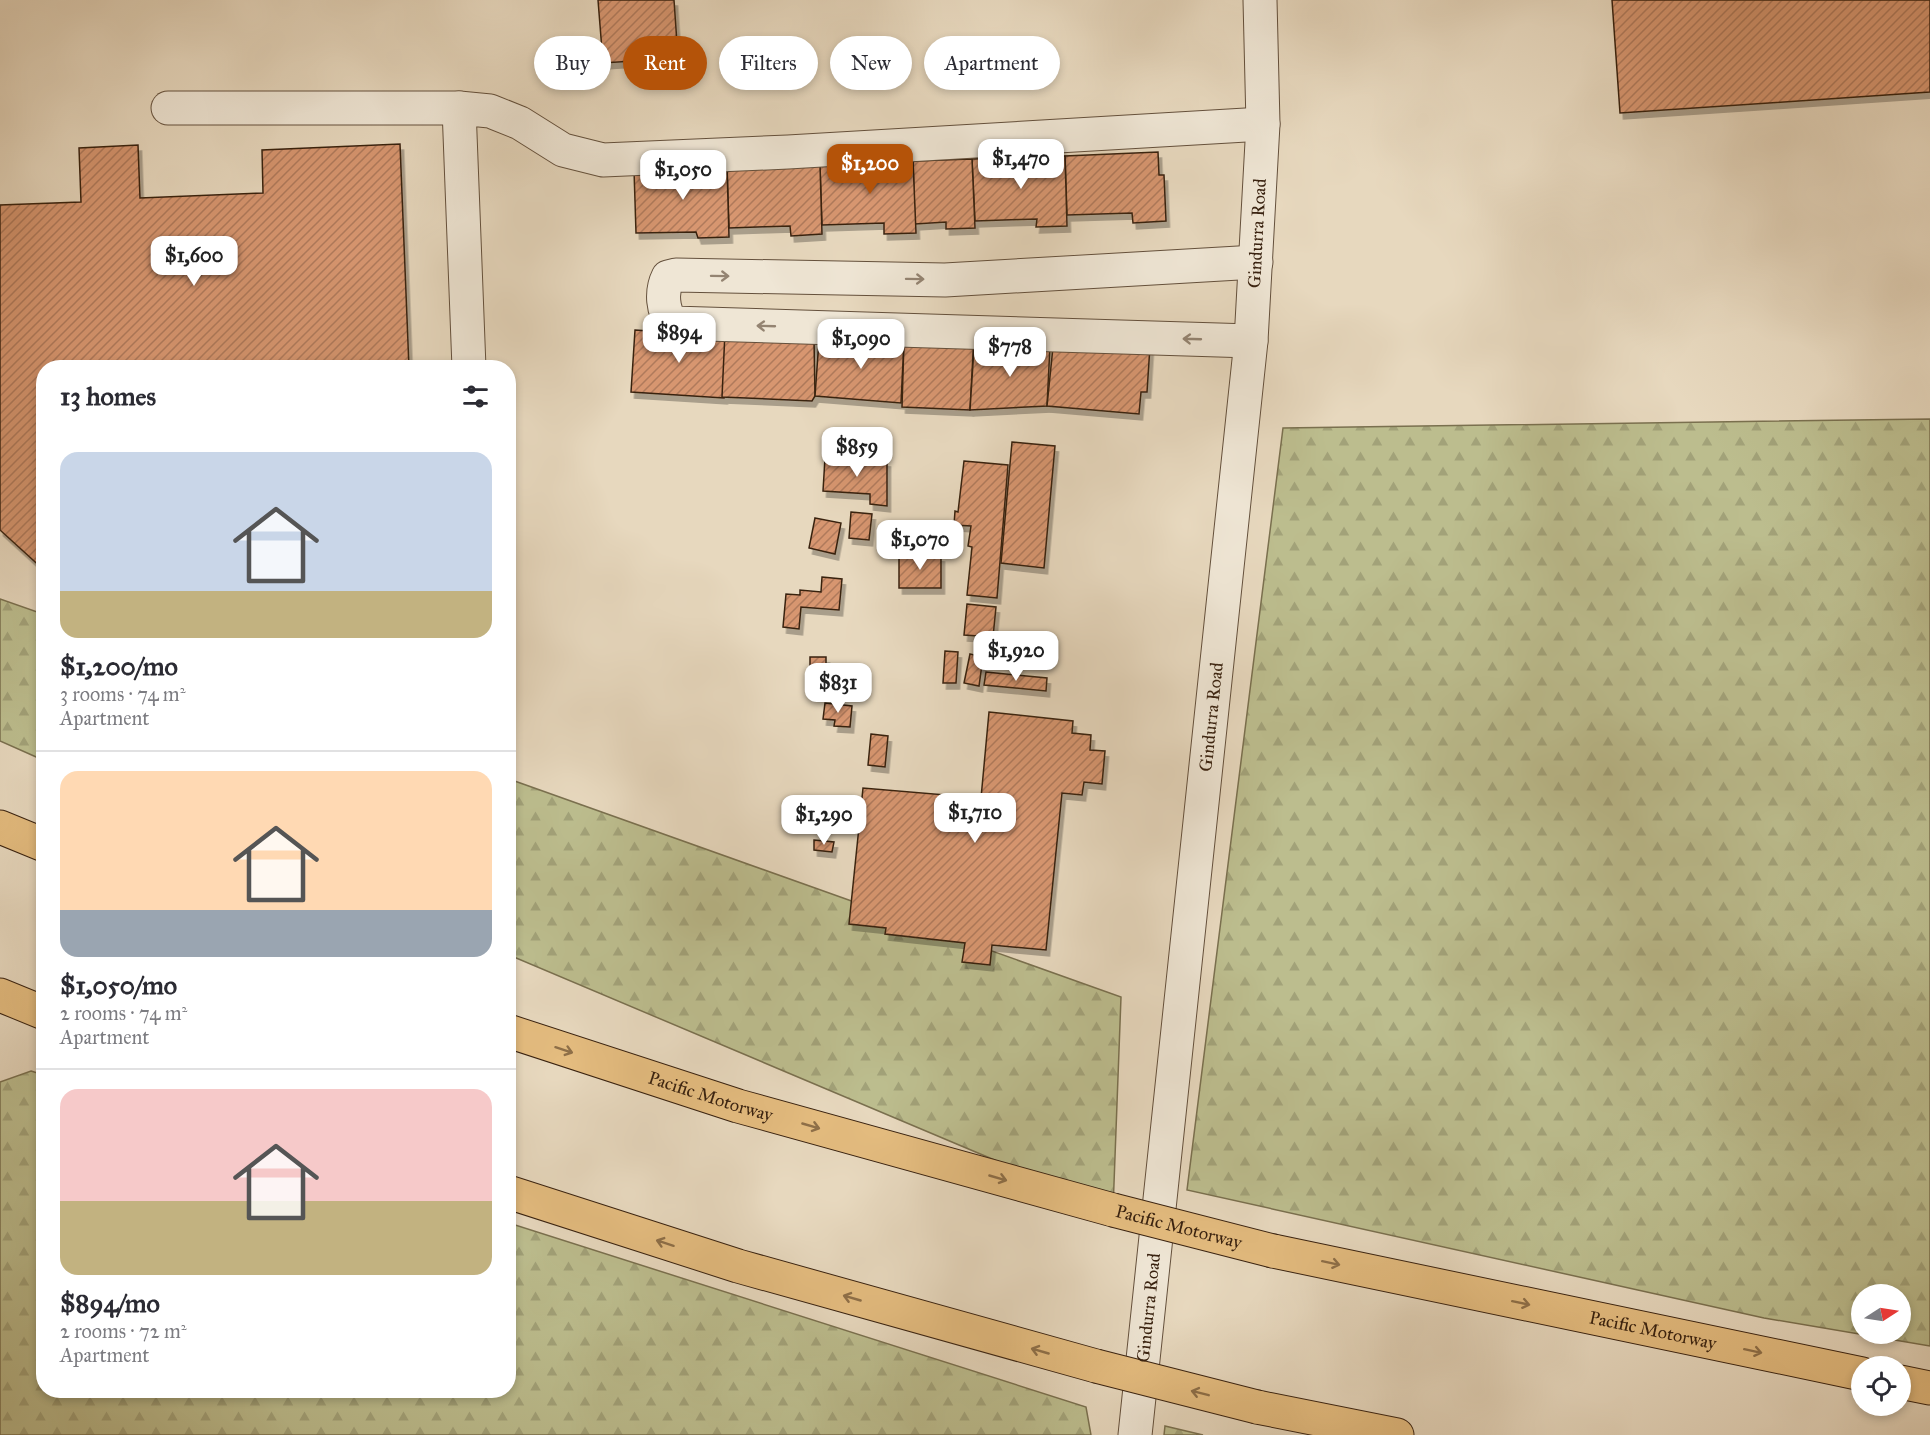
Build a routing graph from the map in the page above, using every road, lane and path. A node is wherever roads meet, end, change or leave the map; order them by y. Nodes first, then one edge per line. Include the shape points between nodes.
1 (1260, 0) edge
2 (168, 108) dead end
3 (459, 108) junction
4 (1263, 124) junction
5 (1256, 262) junction
6 (1251, 341) junction
7 (469, 360) edge
8 (0, 827) edge
9 (36, 842) edge
10 (0, 995) edge
11 (36, 1010) edge
12 (516, 1034) edge
13 (516, 1195) edge
14 (1851, 1372) edge
15 (1911, 1384) edge
16 (1930, 1388) edge
17 (1135, 1435) edge
18 (1397, 1435) edge

1 - 4 street, Gindurra Road
2 - 3 street
3 - 4 street via 490,111 520,123 563,150 603,160
3 - 7 street
4 - 5 street, Gindurra Road
5 - 6 street, Gindurra Road
6 -> 5 street via 673,323 664,307 664,284 668,277 676,275 945,280
6 - 17 street, Gindurra Road
8 - 9 highway
10 - 11 highway
12 -> 14 highway, Pacific Motorway, bridge via 738,1106 1273,1251
18 -> 13 highway, bridge via 1257,1407 1096,1366 738,1266
15 - 16 highway

